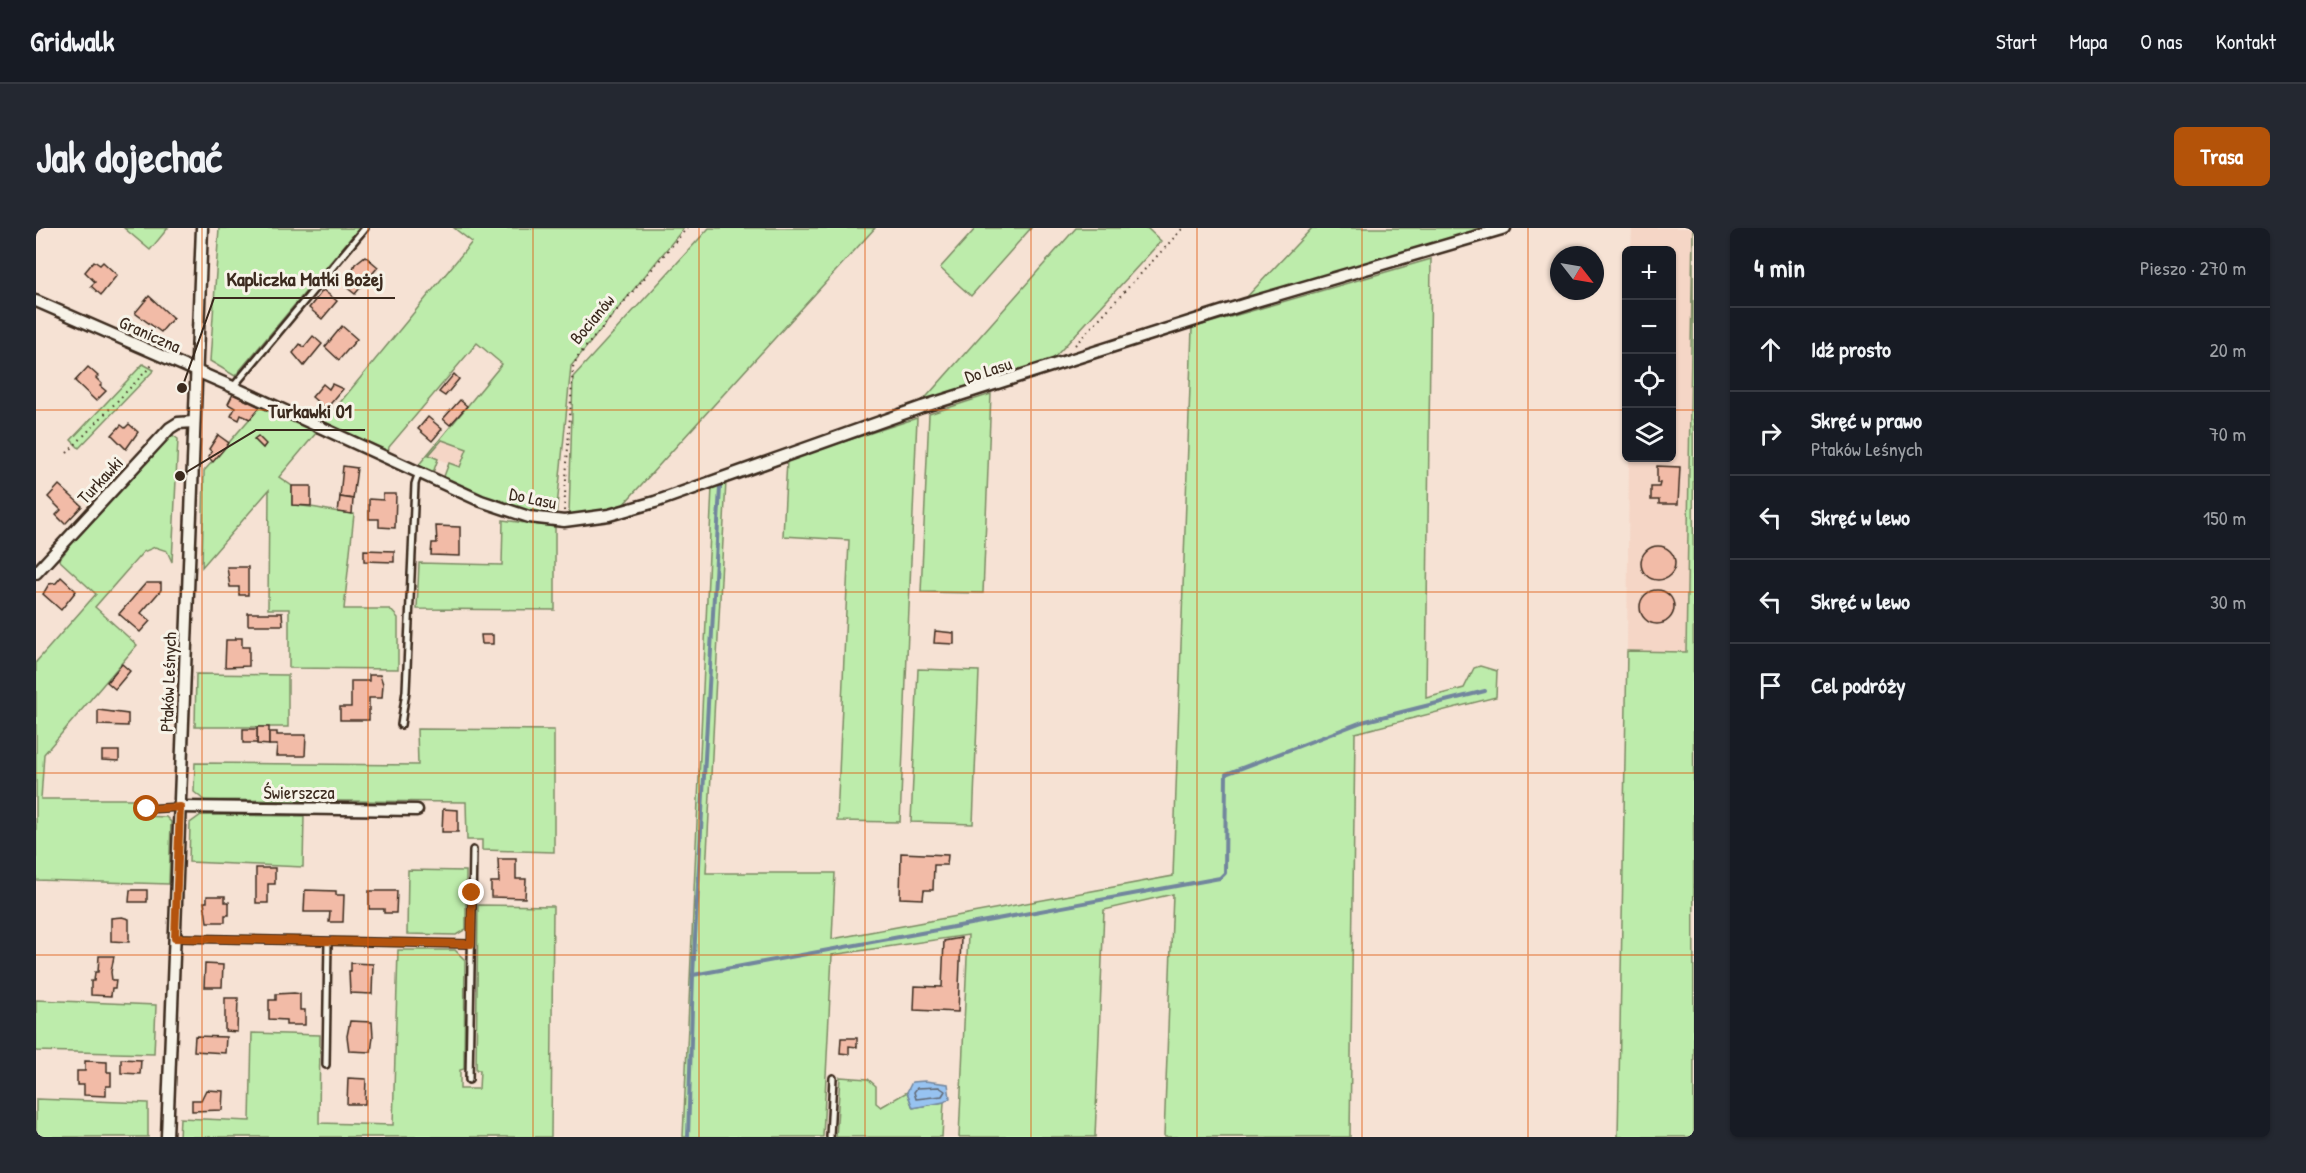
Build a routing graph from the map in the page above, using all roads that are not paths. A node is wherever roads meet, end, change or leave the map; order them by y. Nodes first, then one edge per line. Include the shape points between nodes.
1 (202, 228) edge
2 (365, 228) edge
3 (1505, 228) edge
4 (36, 301) edge
5 (196, 372) junction
6 (234, 387) junction
7 (194, 422) junction
8 (418, 472) junction
9 (481, 501) joint
10 (36, 573) edge
11 (401, 725) dead end
12 (180, 807) junction
13 (147, 809) dead end
14 (417, 810) dead end
15 (473, 850) dead end
16 (175, 938) junction
17 (328, 942) junction
18 (471, 944) junction
19 (326, 1065) dead end
20 (833, 1078) dead end
21 (469, 1080) dead end
22 (167, 1137) edge
23 (831, 1137) edge

1 - 5 street, Ptaków Leśnych
2 - 6 lane
3 - 9 street, Do Lasu via 1246,304 922,407 609,516 564,521 529,517
4 - 5 street, Graniczna
5 - 6 street, Graniczna
5 - 7 street, Ptaków Leśnych
6 - 8 street, Graniczna
7 - 10 street, Turkawki via 170,428
7 - 12 street, Ptaków Leśnych
8 - 9 street, Graniczna
8 - 11 lane
12 - 13 lane
12 - 14 street, Świerszcza
12 - 16 street, Ptaków Leśnych
15 - 18 lane
16 - 17 lane
16 - 22 street, Ptaków Leśnych
17 - 18 lane
17 - 19 lane
18 - 21 lane
20 - 23 lane

